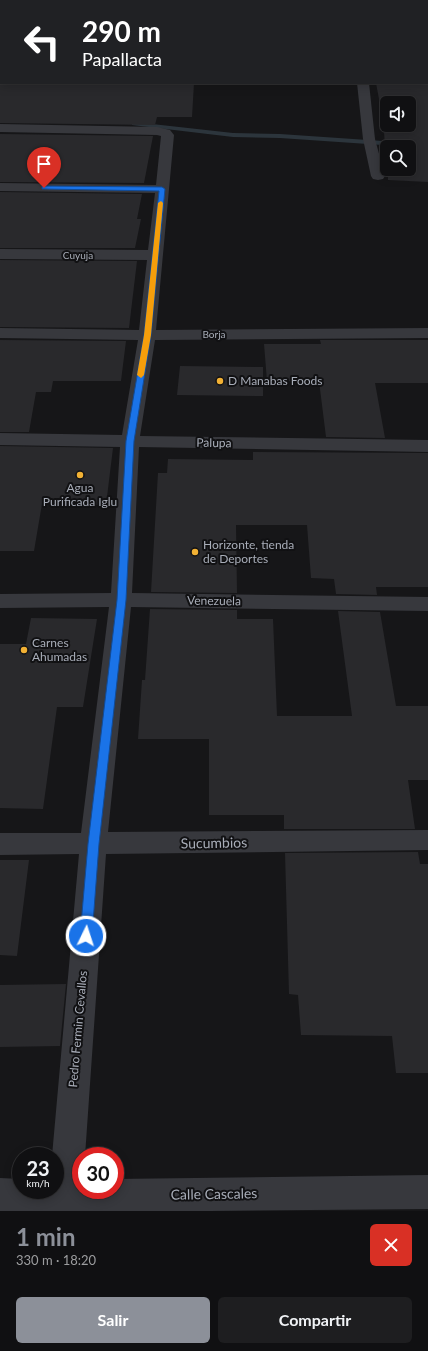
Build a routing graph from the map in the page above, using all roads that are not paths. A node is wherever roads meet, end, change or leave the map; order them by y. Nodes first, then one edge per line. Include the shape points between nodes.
1 (363, 84) edge
2 (0, 128) edge
3 (378, 176) dead end
4 (0, 187) edge
5 (162, 189) junction
6 (0, 254) edge
7 (156, 255) junction
8 (0, 333) edge
9 (428, 333) edge
10 (147, 335) junction
11 (0, 439) edge
12 (130, 441) junction
13 (428, 446) edge
14 (122, 600) junction
15 (0, 601) edge
16 (428, 604) edge
17 (428, 840) edge
18 (0, 844) edge
19 (93, 844) junction
20 (428, 1192) edge
21 (0, 1195) edge
22 (65, 1204) edge

1 - 3 street via 370,143
2 - 5 street, Pedro Fermin Cevallos via 165,133 168,136
4 - 5 street
5 - 7 street, Pedro Fermin Cevallos
6 - 7 street, Cuyuja
7 - 10 street, Pedro Fermin Cevallos
8 - 10 street, Borja
9 - 10 street, Borja
10 - 12 street, Pedro Fermin Cevallos
11 - 12 street, Palupa
12 - 13 street, Palupa
12 - 14 street, Pedro Fermin Cevallos
14 - 15 street, Venezuela
14 - 16 street, Venezuela
14 - 19 street, Pedro Fermin Cevallos
17 - 19 street, Sucumbios
18 - 19 street, Sucumbios
19 - 22 street, Pedro Fermin Cevallos
20 - 22 street, Calle Cascales
21 - 22 street, Calle Cascales

